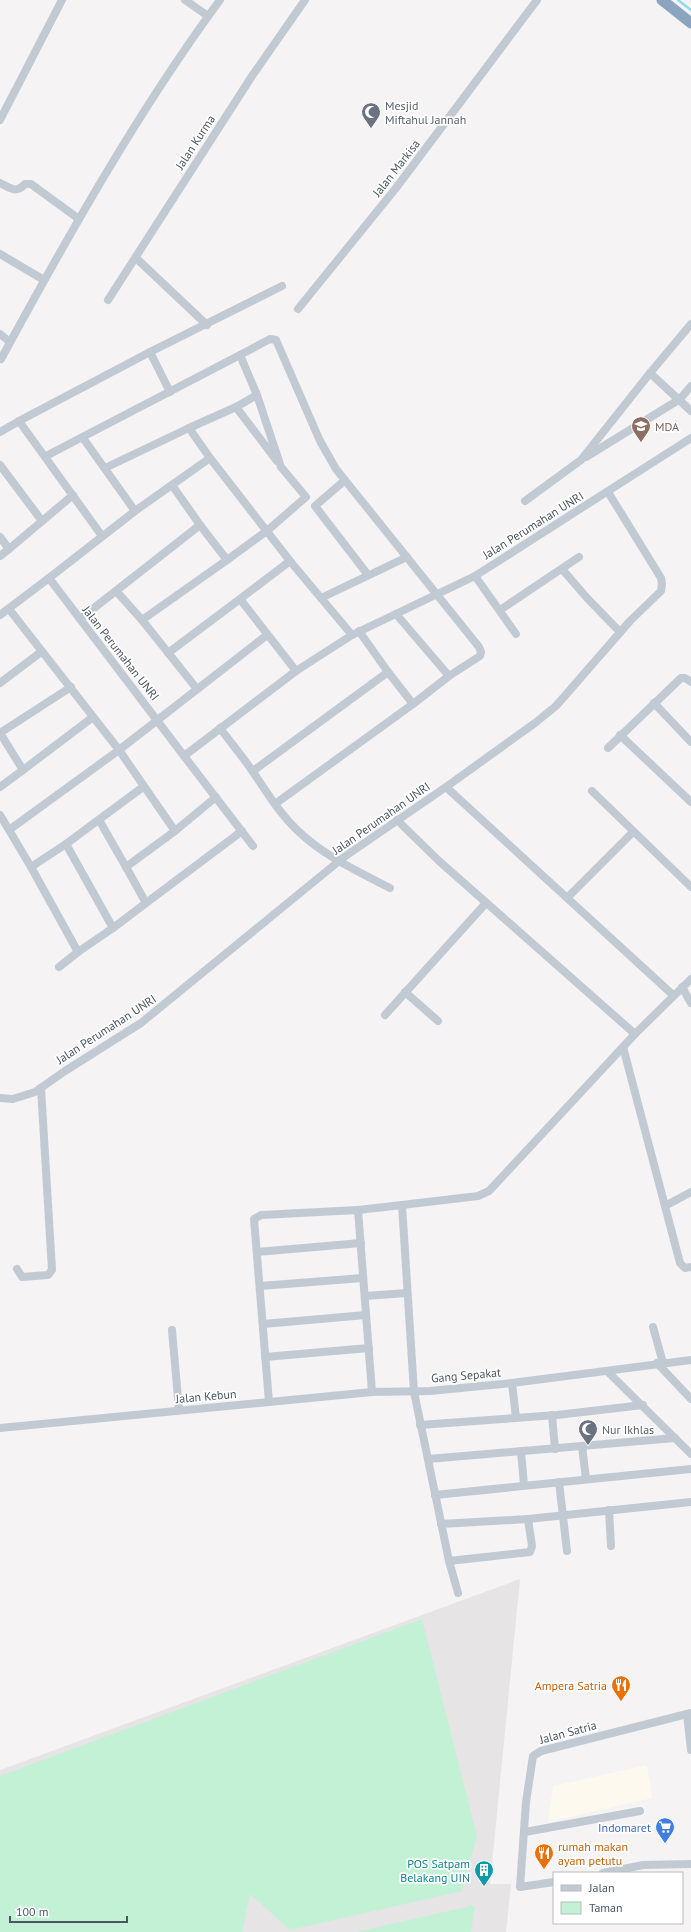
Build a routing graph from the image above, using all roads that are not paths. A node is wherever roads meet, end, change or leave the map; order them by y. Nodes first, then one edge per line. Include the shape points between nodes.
1 (62, 0) edge
2 (185, 0) edge
3 (220, 0) edge
4 (305, 0) edge
5 (538, 0) edge
6 (662, 0) edge
7 (208, 16) junction
8 (691, 23) edge
9 (1, 115) edge
10 (0, 183) edge
11 (79, 219) junction
12 (0, 254) edge
13 (136, 258) junction
14 (44, 280) junction
15 (282, 286) dead end
16 (108, 300) dead end
17 (298, 309) dead end
18 (691, 324) edge
19 (208, 325) junction
20 (0, 334) edge
21 (10, 342) junction
22 (150, 352) junction
23 (240, 355) junction
24 (1, 359) edge
25 (650, 373) junction
26 (691, 386) edge
27 (170, 392) junction
28 (257, 395) junction
29 (680, 399) junction
30 (236, 407) junction
31 (691, 411) edge
32 (19, 421) junction
33 (189, 428) junction
34 (0, 432) edge
35 (83, 438) junction
36 (691, 438) edge
37 (46, 456) junction
38 (210, 458) junction
39 (581, 460) junction
40 (0, 465) edge
41 (281, 467) junction
42 (105, 468) junction
43 (344, 481) junction
44 (172, 485) junction
45 (608, 492) junction
46 (73, 495) junction
47 (306, 497) junction
48 (525, 501) dead end
49 (315, 506) junction
50 (135, 511) junction
51 (42, 521) junction
52 (200, 525) junction
53 (268, 530) junction
54 (102, 536) junction
55 (0, 537) edge
56 (9, 549) junction
57 (0, 556) edge
58 (407, 557) junction
59 (578, 557) dead end
60 (228, 560) junction
61 (290, 560) junction
62 (562, 569) junction
63 (368, 575) junction
64 (475, 576) junction
65 (48, 578) junction
66 (116, 592) junction
67 (436, 595) junction
68 (321, 598) junction
69 (240, 599) junction
70 (9, 609) junction
71 (500, 610) junction
72 (396, 614) junction
73 (0, 615) edge
74 (80, 619) junction
75 (142, 620) junction
76 (620, 632) junction
77 (355, 633) junction
78 (267, 634) junction
79 (516, 634) dead end
80 (41, 652) junction
81 (168, 653) junction
82 (296, 671) junction
83 (388, 672) junction
84 (449, 676) junction
85 (691, 682) edge
86 (0, 683) edge
87 (71, 688) junction
88 (197, 689) junction
89 (654, 703) junction
90 (413, 704) junction
91 (93, 717) junction
92 (157, 720) junction
93 (220, 728) junction
94 (0, 733) edge
95 (620, 735) junction
96 (691, 742) edge
97 (608, 748) dead end
98 (119, 750) junction
99 (184, 756) junction
100 (23, 770) junction
101 (253, 771) junction
102 (0, 787) edge
103 (143, 787) junction
104 (446, 787) junction
105 (592, 791) dead end
106 (216, 797) junction
107 (691, 802) edge
108 (275, 804) junction
109 (0, 815) edge
110 (99, 820) junction
111 (397, 820) junction
112 (9, 830) junction
113 (175, 831) junction
114 (242, 831) junction
115 (633, 832) junction
116 (66, 844) junction
117 (253, 846) dead end
118 (338, 861) junction
119 (126, 866) junction
120 (31, 867) junction
121 (691, 887) edge
122 (390, 888) dead end
123 (568, 897) junction
124 (146, 903) junction
125 (486, 903) junction
126 (113, 928) junction
127 (78, 952) junction
128 (59, 967) dead end
129 (691, 979) edge
130 (682, 987) junction
131 (405, 992) junction
132 (673, 995) junction
133 (691, 1003) edge
134 (385, 1015) dead end
135 (438, 1021) dead end
136 (635, 1034) junction
137 (623, 1047) junction
138 (41, 1088) junction
139 (0, 1098) edge
140 (691, 1192) edge
141 (402, 1205) junction
142 (665, 1206) junction
143 (358, 1210) junction
144 (361, 1243) junction
145 (257, 1252) junction
146 (691, 1267) edge
147 (17, 1269) dead end
148 (363, 1278) junction
149 (260, 1286) junction
150 (408, 1293) junction
151 (365, 1296) junction
152 (366, 1315) junction
153 (263, 1324) junction
154 (653, 1327) dead end
155 (172, 1330) dead end
156 (369, 1348) junction
157 (265, 1357) junction
158 (691, 1360) edge
159 (660, 1363) junction
160 (608, 1372) junction
161 (512, 1383) junction
162 (372, 1392) junction
163 (414, 1392) junction
164 (691, 1399) edge
165 (269, 1402) junction
166 (643, 1405) junction
167 (179, 1410) junction
168 (552, 1415) junction
169 (516, 1418) junction
170 (420, 1425) junction
171 (0, 1428) edge
172 (675, 1438) junction
173 (582, 1446) junction
174 (555, 1449) junction
175 (521, 1451) junction
176 (691, 1454) edge
177 (428, 1458) junction
178 (691, 1469) edge
179 (586, 1479) junction
180 (559, 1482) junction
181 (524, 1485) junction
182 (435, 1495) junction
183 (691, 1502) edge
184 (609, 1510) junction
185 (562, 1514) junction
186 (528, 1519) junction
187 (441, 1524) junction
188 (611, 1546) dead end
189 (567, 1551) dead end
190 (449, 1561) junction
191 (458, 1593) dead end
192 (689, 1713) edge
193 (691, 1750) edge
194 (640, 1811) dead end
195 (525, 1832) junction
196 (691, 1864) edge
197 (608, 1872) edge
198 (553, 1882) edge

1 - 9 street
2 - 7 street
3 - 7 street
4 - 13 street, Jalan Kurma via 186,176
5 - 17 street, Jalan Markisa via 396,188
6 - 8 highway
7 - 11 street
10 - 11 street via 16,190 25,184 31,184
11 - 14 street
12 - 14 street
13 - 16 street, Jalan Kurma
13 - 19 street
14 - 21 street
15 - 19 street
18 - 25 street
19 - 22 street
20 - 21 street
21 - 24 street
22 - 27 street
22 - 32 street
23 - 27 street
23 - 28 street
23 - 43 street via 270,339 276,340 320,441
25 - 29 street
25 - 39 street
26 - 29 street
27 - 35 street
28 - 30 street
28 - 41 street
29 - 31 street
29 - 39 street
30 - 33 street
30 - 41 street
32 - 34 street
32 - 37 street
33 - 38 street
33 - 42 street
35 - 37 street
35 - 42 street
36 - 45 street, Jalan Perumahan UNRI
37 - 46 street
38 - 44 street
38 - 53 street
39 - 48 street
40 - 51 street
41 - 47 street
42 - 50 street
43 - 49 street
43 - 58 street
44 - 50 street
44 - 52 street
45 - 64 street, Jalan Perumahan UNRI
45 - 76 street, Jalan Perumahan UNRI via 661,578 662,584 660,591
46 - 51 street
46 - 54 street
47 - 49 street
47 - 53 street
49 - 63 street
50 - 54 street
51 - 56 street
52 - 60 street
52 - 66 street
53 - 60 street
53 - 61 street
54 - 65 street
55 - 56 street
56 - 57 street
58 - 63 street
58 - 67 street
59 - 62 street
60 - 75 street
61 - 68 street
61 - 69 street
62 - 71 street
62 - 76 street
63 - 68 street
64 - 67 street, Jalan Perumahan UNRI
64 - 71 street
65 - 70 street
65 - 74 street, Jalan Perumahan UNRI
66 - 74 street
66 - 75 street
67 - 72 street, Jalan Perumahan UNRI
67 - 84 street via 481,652 480,656
68 - 77 street
69 - 78 street
69 - 81 street
70 - 73 street
70 - 80 street
71 - 79 street
72 - 77 street, Jalan Perumahan UNRI
72 - 84 street
74 - 92 street, Jalan Perumahan UNRI
75 - 81 street
76 - 104 street, Jalan Perumahan UNRI via 556,706
77 - 82 street, Jalan Perumahan UNRI
77 - 83 street
78 - 82 street
78 - 88 street
80 - 86 street
80 - 87 street
81 - 88 street
82 - 93 street, Jalan Perumahan UNRI
83 - 90 street
83 - 101 street
84 - 90 street
85 - 89 street via 681,678
87 - 91 street
87 - 94 street
88 - 92 street
89 - 95 street
89 - 96 street
90 - 108 street
91 - 98 street
91 - 100 street
92 - 98 street
92 - 99 street, Jalan Perumahan UNRI
93 - 99 street, Jalan Perumahan UNRI
93 - 101 street
94 - 100 street
95 - 97 street
95 - 107 street
98 - 103 street
98 - 112 street
99 - 106 street
100 - 102 street
101 - 108 street
103 - 110 street
103 - 113 street
104 - 111 street, Jalan Perumahan UNRI
104 - 123 street
105 - 115 street
106 - 113 street
106 - 114 street
108 - 118 street via 296,830
109 - 112 street
110 - 116 street
110 - 119 street
111 - 118 street, Jalan Perumahan UNRI
111 - 125 street
112 - 120 street
113 - 119 street
114 - 117 street
114 - 124 street
115 - 121 street
115 - 123 street
116 - 120 street
116 - 126 street
118 - 122 street
118 - 138 street, Jalan Perumahan UNRI via 151,1015
119 - 124 street
120 - 127 street
123 - 132 street
124 - 126 street
125 - 131 street
125 - 136 street
126 - 127 street
127 - 128 street
129 - 130 street
130 - 132 street
130 - 133 street
131 - 134 street
131 - 135 street
132 - 136 street
136 - 137 street
137 - 141 street via 489,1191 478,1196
137 - 142 street
138 - 139 street, Jalan Perumahan UNRI via 21,1097
138 - 147 street via 52,1270 48,1275 26,1278 22,1277
140 - 142 street
141 - 143 street
141 - 150 street
142 - 146 street via 680,1263 684,1268
143 - 144 street
143 - 145 street via 257,1216 254,1219
144 - 145 street
144 - 148 street
145 - 149 street
148 - 149 street
148 - 151 street
149 - 153 street
150 - 151 street
150 - 163 street
151 - 152 street
152 - 153 street
152 - 156 street
153 - 157 street
154 - 159 street
155 - 167 street
156 - 157 street
156 - 162 street
157 - 165 street
158 - 159 street, Gang Sepakat
159 - 160 street, Gang Sepakat
159 - 164 street
160 - 161 street, Gang Sepakat
160 - 166 street
161 - 163 street, Gang Sepakat
161 - 169 street
162 - 163 street, Jalan Kebun
162 - 165 street, Jalan Kebun
163 - 170 street
165 - 167 street, Jalan Kebun
166 - 168 street
166 - 172 street
167 - 171 street, Jalan Kebun
168 - 169 street
168 - 174 street
169 - 170 street
170 - 177 street
172 - 173 street
172 - 176 street
173 - 174 street
173 - 179 street
174 - 175 street
175 - 177 street
175 - 181 street
177 - 182 street
178 - 179 street
179 - 180 street
180 - 181 street
180 - 185 street
181 - 182 street
182 - 187 street
183 - 184 street
184 - 185 street
184 - 188 street
185 - 186 street
185 - 189 street
186 - 187 street
186 - 190 street via 532,1546 530,1552
187 - 190 street
190 - 191 street
192 - 193 street
192 - 195 street, Jalan Satria via 536,1753 531,1760
194 - 195 street
195 - 198 street, Jalan Satria via 520,1887
196 - 197 street via 643,1865

